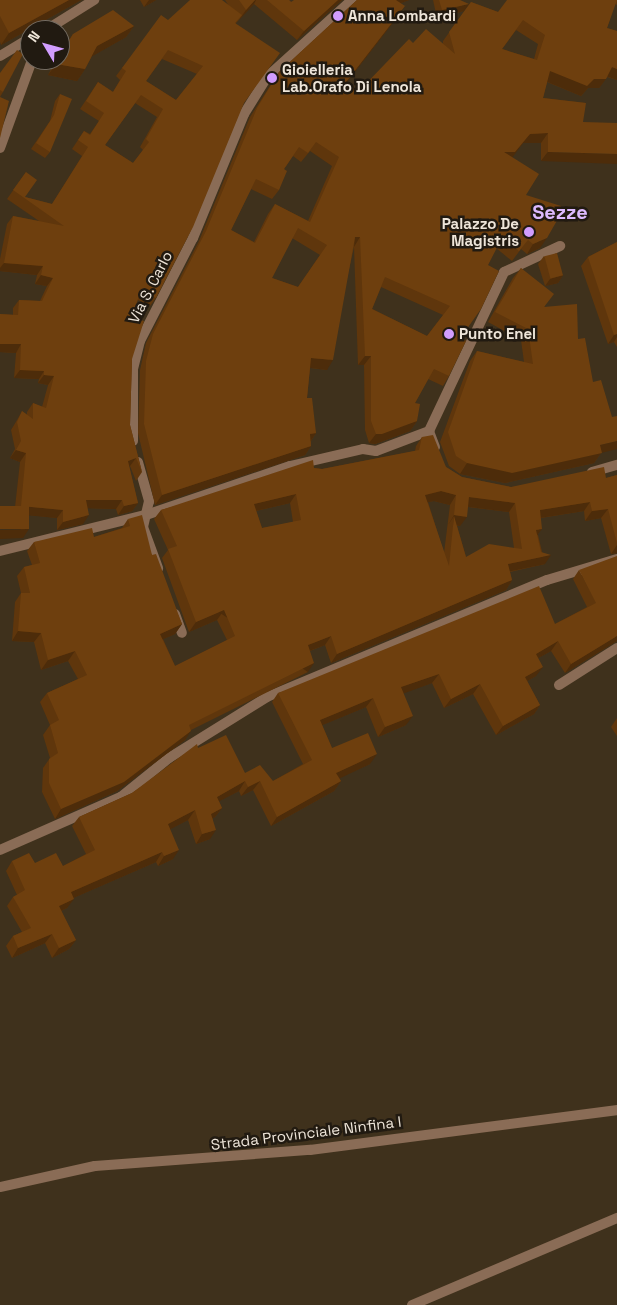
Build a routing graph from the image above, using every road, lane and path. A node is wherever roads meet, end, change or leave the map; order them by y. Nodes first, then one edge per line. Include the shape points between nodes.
1 (94, 0) edge
2 (352, 0) edge
3 (62, 20) edge
4 (20, 44) edge
5 (0, 56) edge
6 (28, 70) edge
7 (0, 148) edge
8 (560, 246) dead end
9 (429, 431) junction
10 (440, 463) edge
11 (617, 465) edge
12 (577, 476) edge
13 (146, 515) junction
14 (0, 551) edge
15 (617, 559) edge
16 (162, 580) edge
17 (172, 606) edge
18 (182, 633) edge
19 (617, 648) edge
20 (559, 685) dead end
21 (0, 850) edge
22 (617, 1110) edge
23 (0, 1186) edge
24 (617, 1218) edge
25 (412, 1305) edge

1 - 3 street
2 - 13 street, Via S. Carlo via 267,77 244,114 193,238 140,341 133,369 131,434 149,501
4 - 5 street
6 - 7 street
8 - 9 street via 504,272
9 - 10 street
9 - 13 street via 376,451 363,449 237,481
11 - 12 street
13 - 14 street
13 - 16 street, Via S. Carlo via 143,527
15 - 21 street via 547,580 275,693 169,758 121,797
17 - 18 street
19 - 20 street
22 - 23 street, Strada Provinciale Ninfina I via 310,1150 95,1166
24 - 25 street

